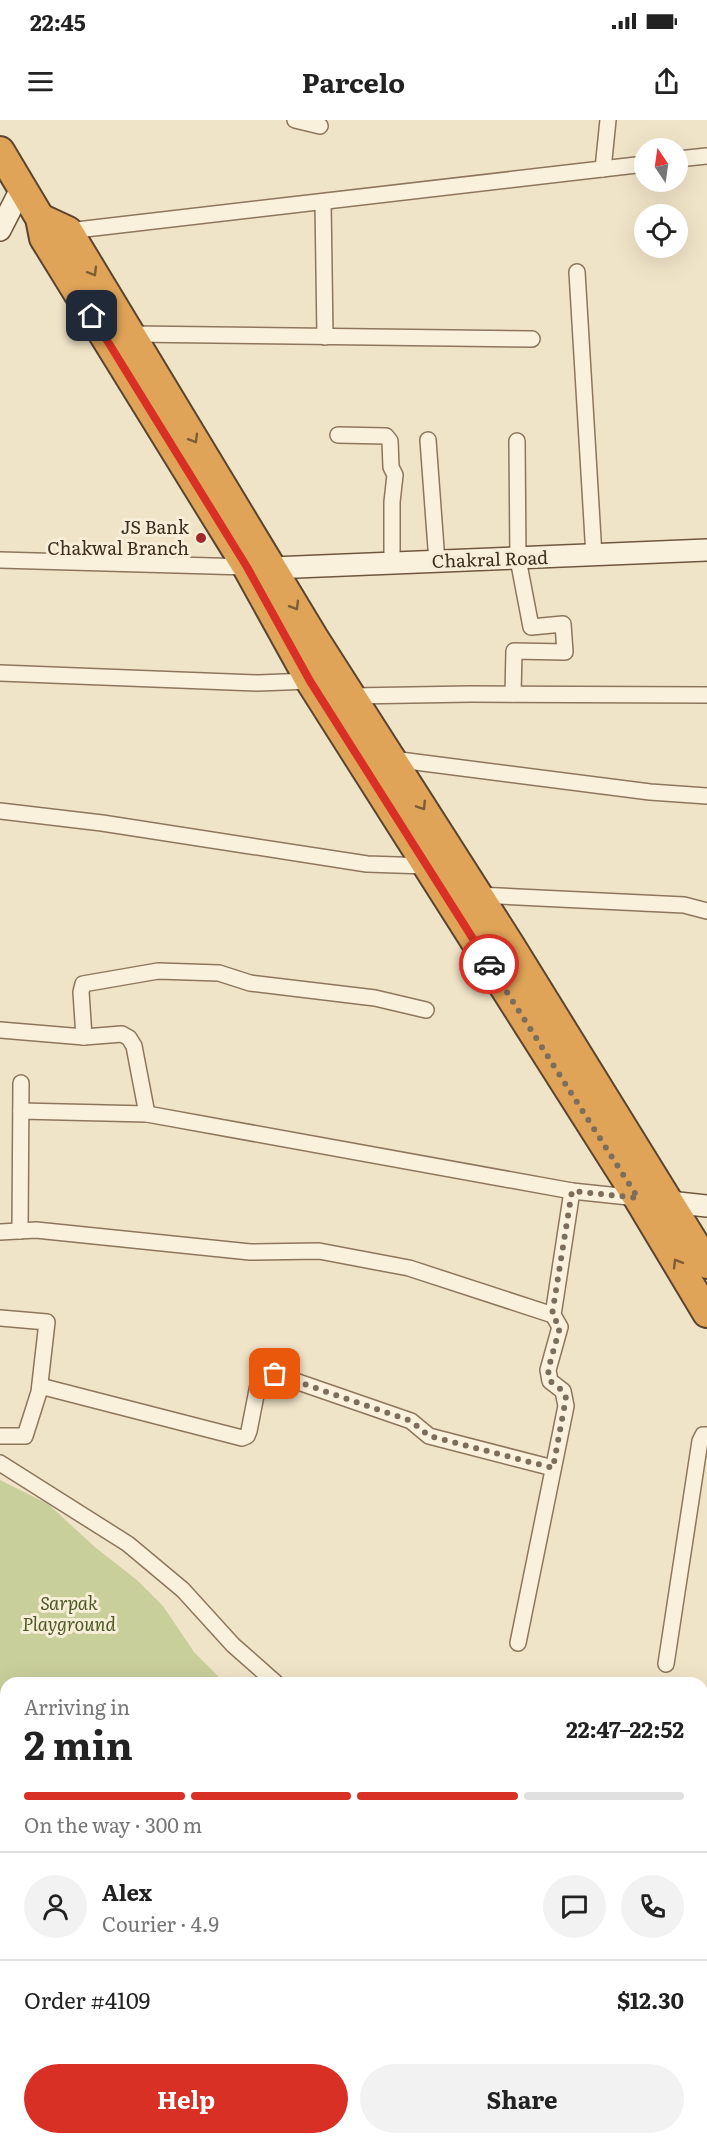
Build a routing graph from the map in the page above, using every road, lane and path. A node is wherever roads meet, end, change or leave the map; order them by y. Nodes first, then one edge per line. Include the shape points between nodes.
1 (295, 120) edge
2 (608, 120) edge
3 (320, 126) dead end
4 (0, 151) edge
5 (707, 156) edge
6 (688, 158) edge
7 (634, 165) edge
8 (603, 169) junction
9 (22, 187) junction
10 (323, 202) junction
11 (40, 218) junction
12 (0, 230) edge
13 (68, 231) junction
14 (577, 272) dead end
15 (131, 334) junction
16 (325, 337) junction
17 (532, 339) dead end
18 (338, 435) dead end
19 (428, 440) dead end
20 (517, 441) dead end
21 (707, 550) edge
22 (594, 556) junction
23 (518, 559) junction
24 (0, 560) edge
25 (437, 562) junction
26 (392, 564) junction
27 (260, 568) junction
28 (0, 673) edge
29 (310, 681) junction
30 (513, 694) junction
31 (707, 695) edge
32 (352, 696) junction
33 (392, 759) junction
34 (707, 796) edge
35 (0, 811) edge
36 (426, 866) junction
37 (478, 895) junction
38 (707, 911) edge
39 (426, 1010) dead end
40 (0, 1030) edge
41 (84, 1037) junction
42 (21, 1083) dead end
43 (21, 1111) junction
44 (147, 1114) junction
45 (572, 1191) junction
46 (638, 1198) junction
47 (669, 1202) junction
48 (707, 1206) edge
49 (20, 1231) junction
50 (0, 1232) edge
51 (707, 1264) edge
52 (707, 1313) edge
53 (552, 1315) junction
54 (0, 1318) edge
55 (40, 1386) junction
56 (707, 1435) edge
57 (0, 1436) edge
58 (0, 1463) edge
59 (553, 1468) junction
60 (518, 1643) dead end
61 (666, 1664) dead end
62 (269, 1677) edge

1 - 3 street
2 - 8 street
4 - 9 highway
5 - 6 street
7 - 8 street
8 - 10 street
9 - 11 highway
9 - 12 street
10 - 13 street
10 - 16 street
11 - 13 highway
11 - 27 highway via 44,238
13 -> 15 highway
14 - 22 street
15 - 16 street
15 -> 27 highway
16 - 17 street
18 - 26 street via 387,436 390,441 391,467 396,475
19 - 25 street
20 - 23 street
21 - 22 street, Chakral Road
22 - 23 street, Chakral Road
23 - 25 street, Chakral Road
23 - 30 street via 531,627 563,624 565,652 514,651
24 - 27 street
25 - 26 street, Chakral Road
26 - 27 street, Chakral Road
27 - 29 highway
27 -> 32 highway
28 - 29 street via 258,683
29 - 36 highway
30 - 31 street
30 - 32 street
32 - 33 highway
33 - 34 street
33 -> 37 highway
35 - 36 street via 113,824 367,864
36 - 46 highway
37 - 38 street via 684,905
37 - 47 highway
39 - 41 street via 375,998 250,983 219,973 158,971 83,984
40 - 41 street
41 - 44 street via 122,1034 129,1038 134,1046
42 - 43 street
43 - 44 street
43 - 49 street
44 - 45 street
45 - 46 street
45 - 53 street
46 - 47 street
52 -> 46 highway
47 - 48 street
47 - 51 highway
49 - 50 street
49 - 53 street via 250,1252 318,1251 409,1268
53 - 59 street via 560,1327 548,1370 550,1381 566,1398
54 - 55 street via 47,1322
55 - 57 street via 25,1436
55 - 59 street via 242,1438 249,1431 259,1380 265,1373 275,1374 411,1421 429,1436
56 - 61 street via 700,1441
58 - 62 street via 128,1544 183,1590 233,1645
59 - 60 street

